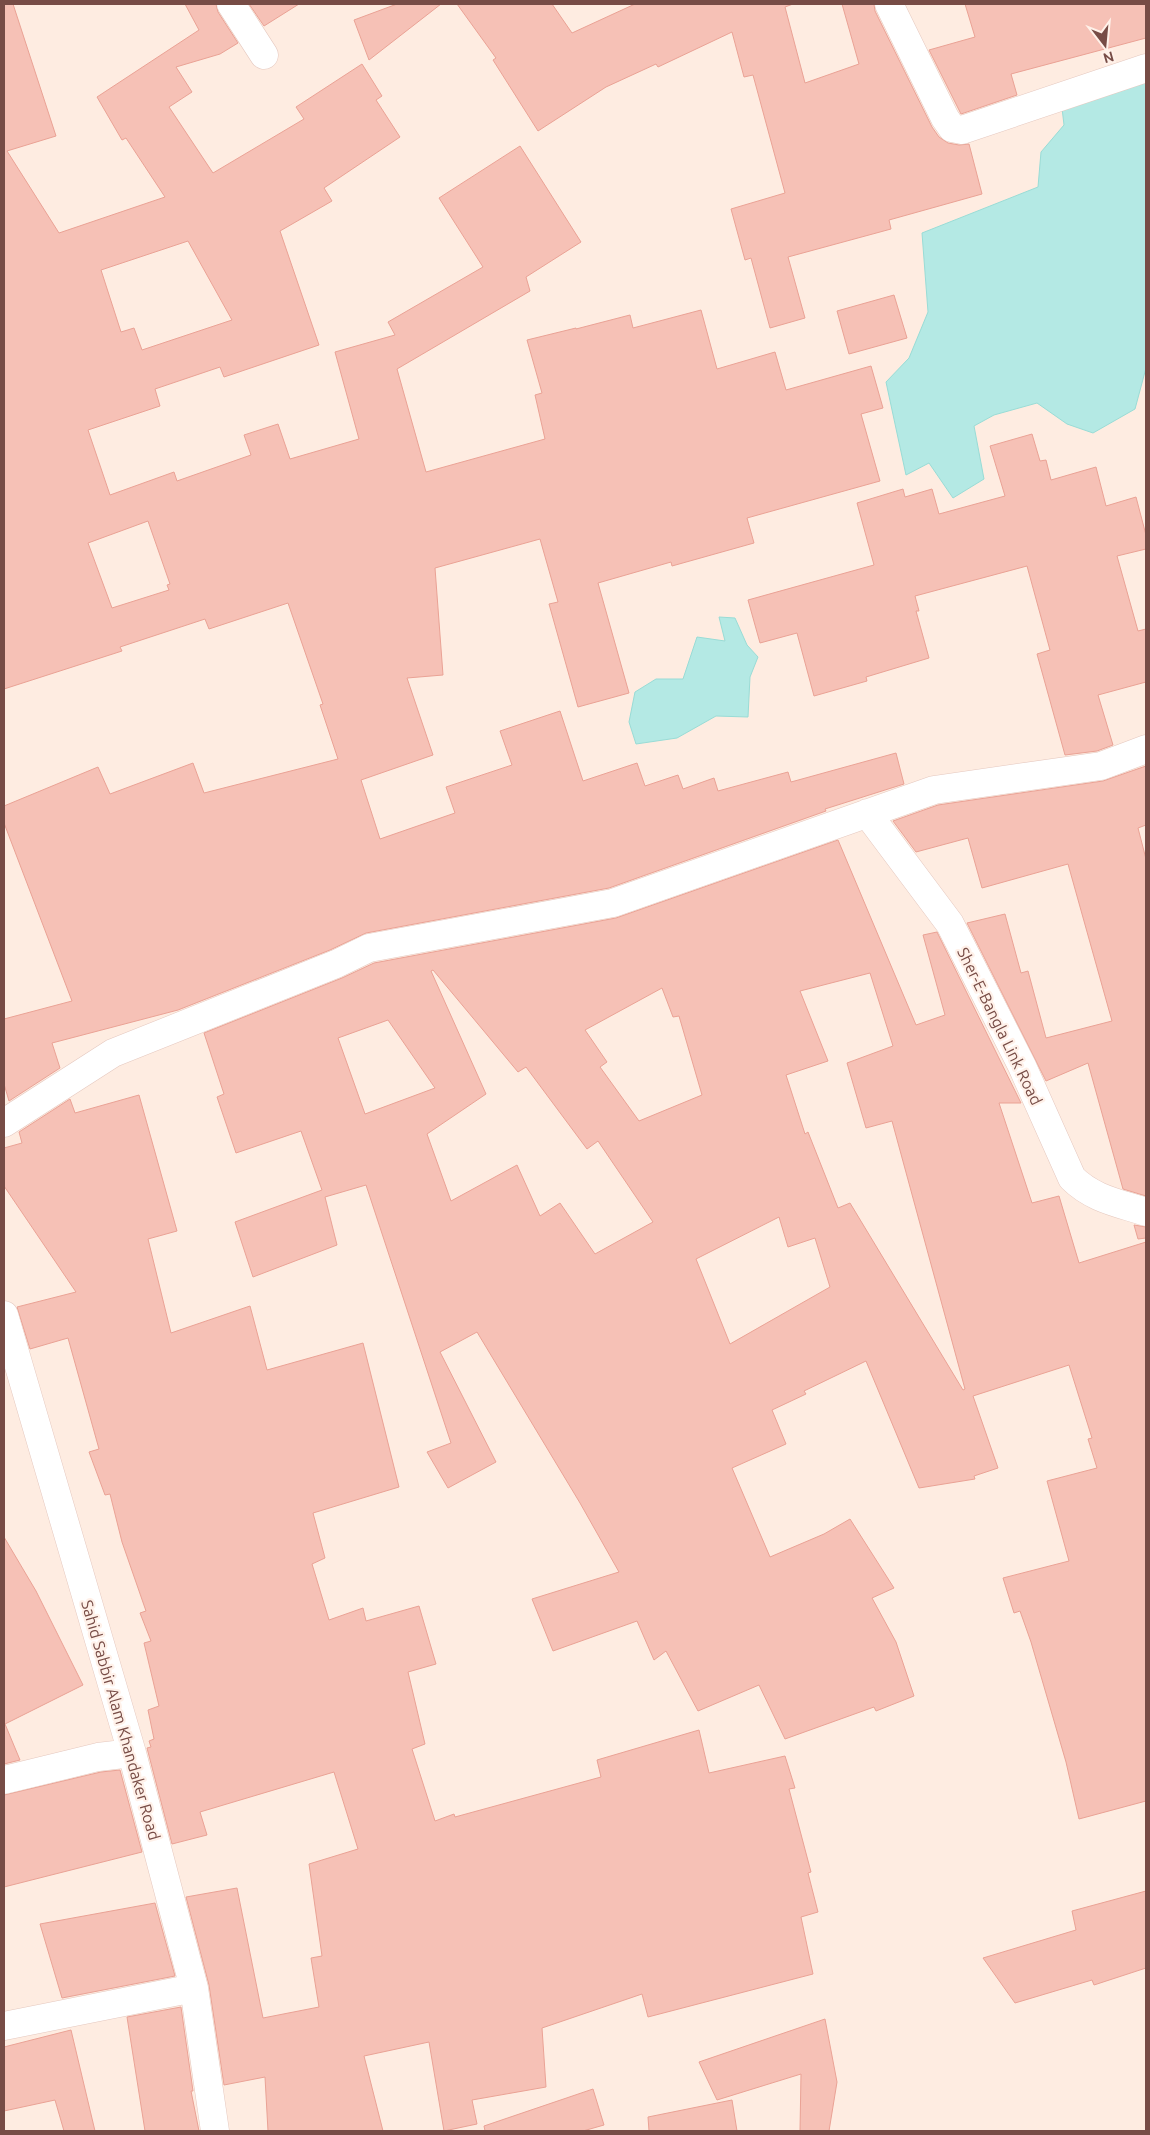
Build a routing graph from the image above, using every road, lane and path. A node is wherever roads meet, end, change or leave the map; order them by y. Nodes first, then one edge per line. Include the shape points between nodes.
1 (231, 4) edge
2 (889, 4) edge
3 (264, 55) dead end
4 (1146, 68) edge
5 (1146, 749) edge
6 (867, 813) junction
7 (4, 1124) edge
8 (1146, 1212) edge
9 (4, 1315) edge
10 (132, 1753) junction
11 (4, 1780) edge
12 (194, 1988) junction
13 (4, 2026) edge
14 (214, 2131) edge

1 - 3 street
2 - 4 street via 952,128 962,130
5 - 6 street via 1101,766 934,790
6 - 7 street via 613,903 368,948 336,964 113,1053
6 - 8 street, Sher-E-Bangla Link Road via 950,924 1022,1066 1072,1178 1096,1196
9 - 10 street, Sahid Sabbir Alam Khandaker Road
10 - 11 street via 98,1757
10 - 12 street, Sahid Sabbir Alam Khandaker Road
12 - 13 street
12 - 14 street, Sahid Sabbir Alam Khandaker Road

